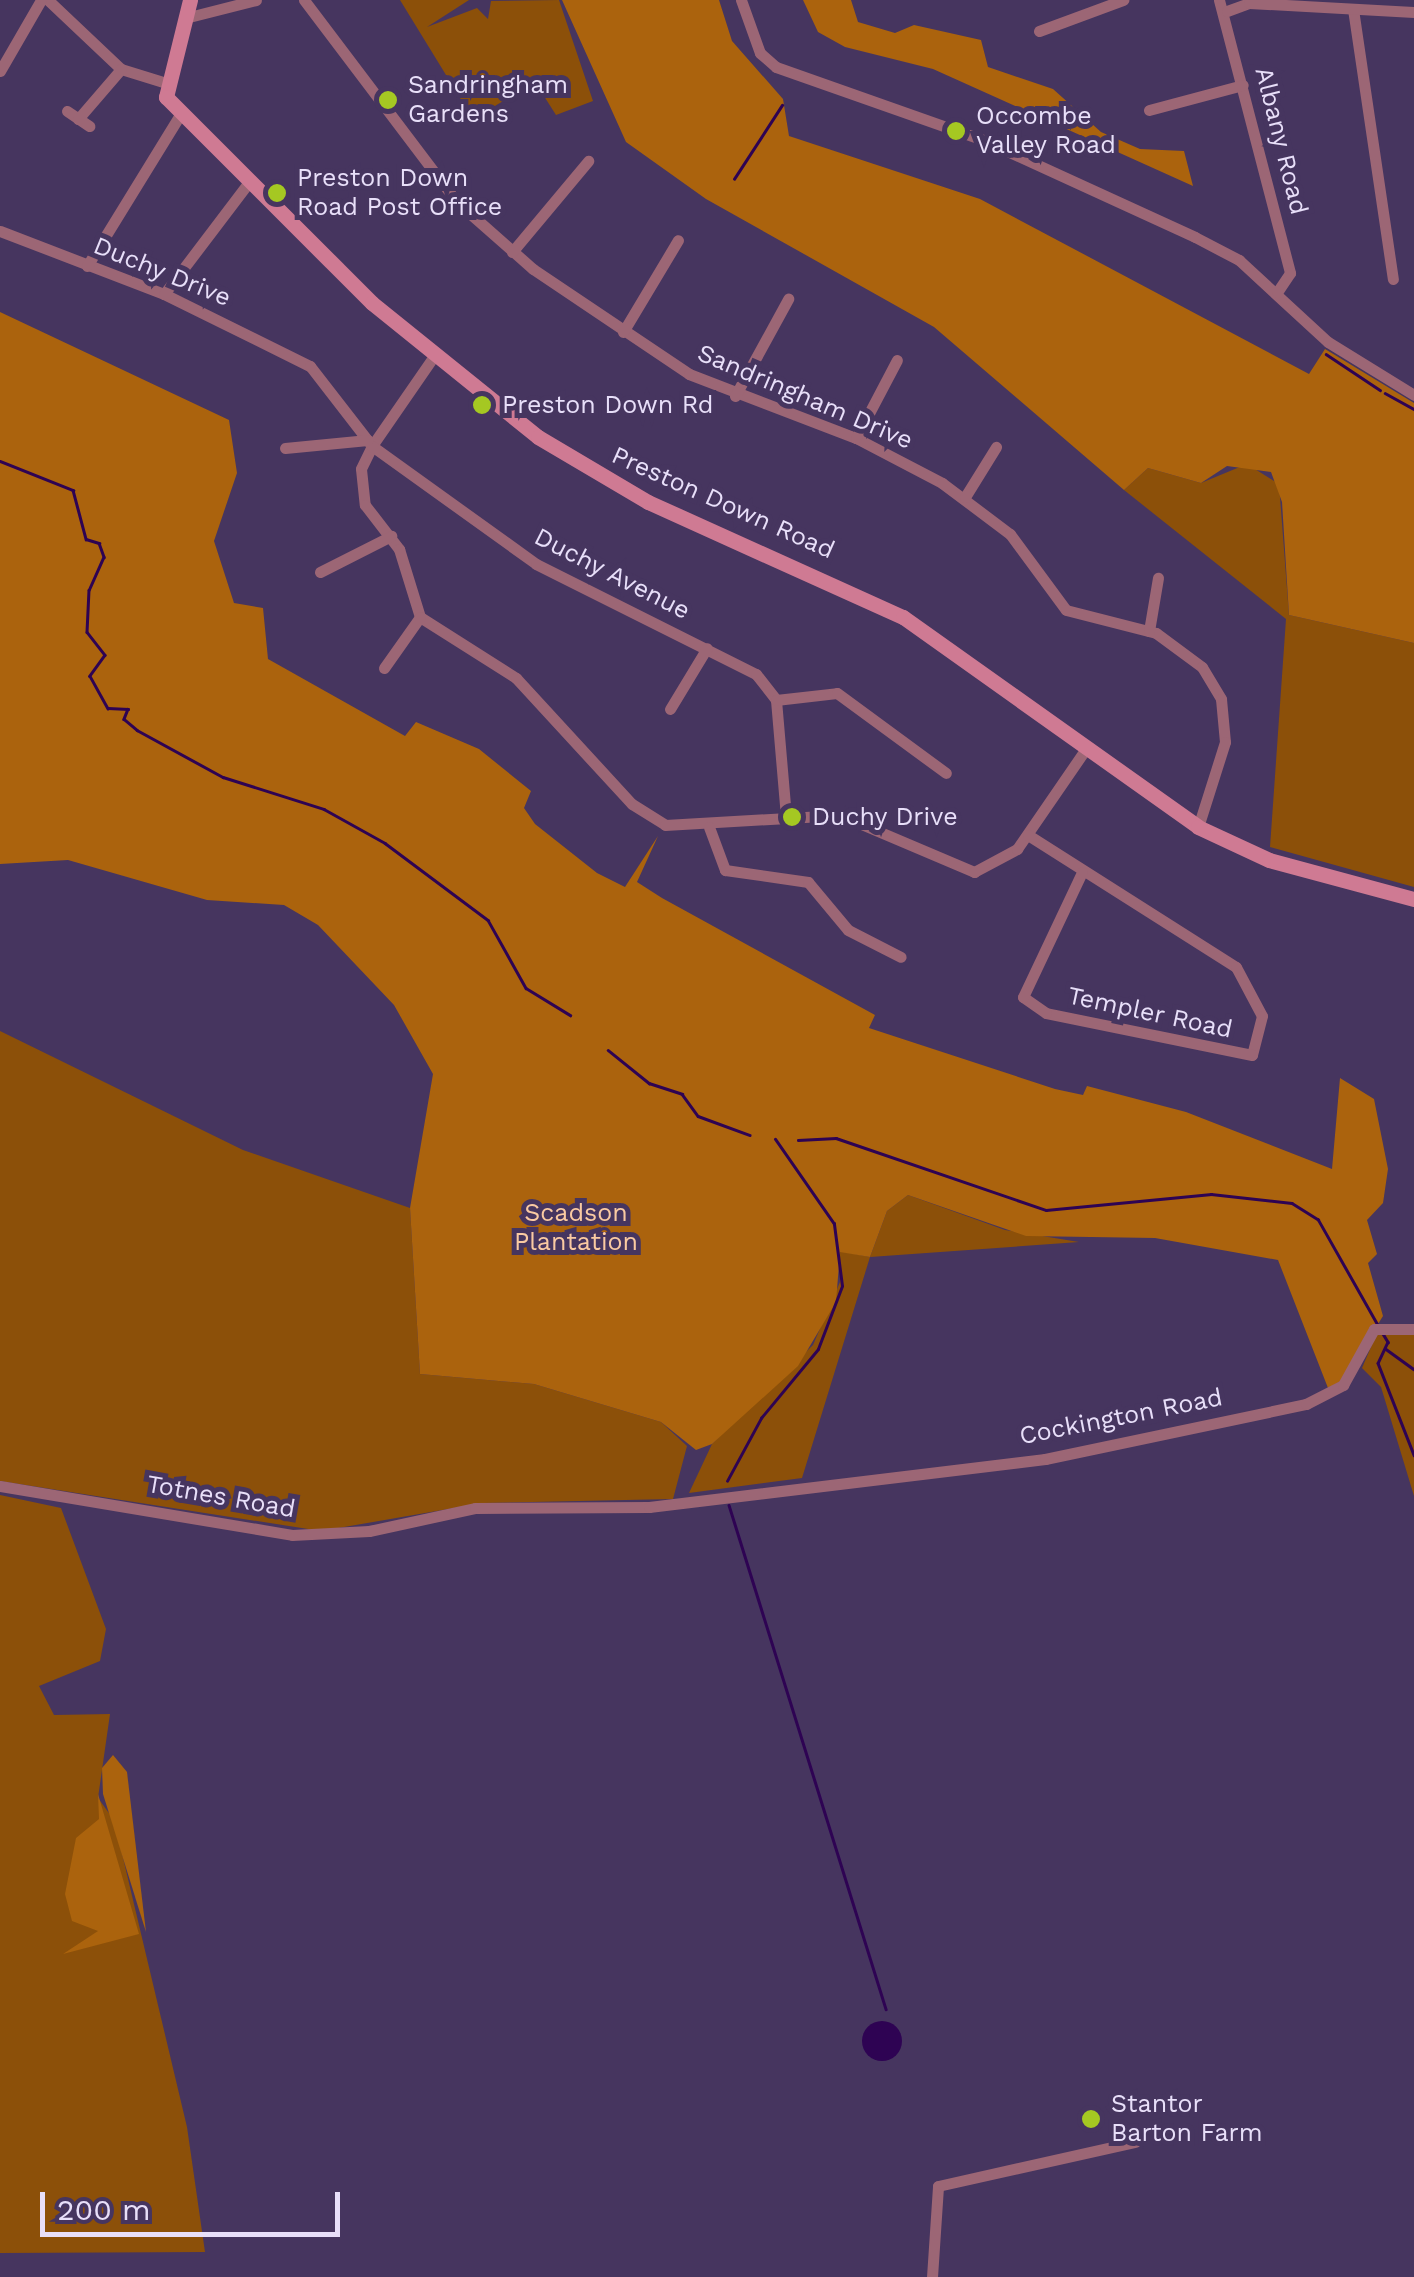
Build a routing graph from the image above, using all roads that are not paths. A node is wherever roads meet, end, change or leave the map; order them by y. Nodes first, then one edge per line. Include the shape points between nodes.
1 (45, 0) edge
2 (190, 0) edge
3 (256, 0) edge
4 (304, 0) edge
5 (741, 0) edge
6 (1123, 0) edge
7 (1223, 6) edge
8 (1353, 9) junction
9 (1414, 12) edge
10 (189, 17) junction
11 (1039, 30) dead end
12 (122, 69) junction
13 (0, 72) edge
14 (164, 82) junction
15 (1243, 85) junction
16 (1150, 110) dead end
17 (180, 115) junction
18 (78, 119) dead end
19 (588, 161) dead end
20 (246, 186) junction
21 (0, 231) edge
22 (678, 240) dead end
23 (512, 252) junction
24 (87, 266) junction
25 (1393, 279) dead end
26 (1276, 292) junction
27 (164, 294) junction
28 (788, 298) dead end
29 (623, 332) junction
30 (434, 356) junction
31 (898, 360) dead end
32 (1414, 395) edge
33 (735, 396) junction
34 (856, 438) junction
35 (370, 443) junction
36 (996, 447) dead end
37 (285, 448) dead end
38 (965, 498) junction
39 (391, 536) junction
40 (320, 572) dead end
41 (1158, 578) dead end
42 (420, 617) junction
43 (1149, 631) junction
44 (707, 648) junction
45 (384, 668) dead end
46 (776, 700) junction
47 (670, 709) dead end
48 (1085, 750) junction
49 (946, 773) dead end
50 (786, 817) junction
51 (709, 827) junction
52 (1198, 827) junction
53 (1028, 835) junction
54 (1082, 872) junction
55 (1414, 899) edge
56 (901, 958) dead end
57 (1414, 1329) edge
58 (0, 1486) edge
59 (732, 1495) joint
60 (1135, 2142) dead end
61 (932, 2277) edge

1 - 12 street
1 - 13 street
2 - 10 street
3 - 10 street
4 - 23 street, Sandringham Drive via 457,202
5 - 26 street via 760,53 786,72 1084,183 1239,260
6 - 11 street
7 - 8 street
7 - 15 street, Albany Road
8 - 9 street
8 - 25 street
10 - 14 street
12 - 14 street
12 - 18 street
14 - 17 street, Preston Down Road
15 - 16 street
15 - 26 street, Albany Road via 1290,273
17 - 20 street, Preston Down Road
17 - 24 street
19 - 23 street
20 - 27 street
20 - 30 street, Preston Down Road
21 - 24 street, Duchy Drive
22 - 29 street
23 - 29 street, Sandringham Drive
24 - 27 street, Duchy Drive
26 - 32 street via 1328,342
27 - 35 street, Duchy Drive via 293,352
28 - 33 street
29 - 33 street, Sandringham Drive
30 - 35 street
30 - 48 street, Preston Down Road via 597,475 904,617
31 - 34 street
33 - 34 street, Sandringham Drive
34 - 38 street, Sandringham Drive
35 - 37 street
35 - 39 street via 361,469 364,505
35 - 44 street, Duchy Avenue via 536,564
36 - 38 street
38 - 43 street, Sandringham Drive via 1010,534 1066,610
39 - 40 street
39 - 42 street
41 - 43 street
42 - 45 street
42 - 51 street via 540,699 647,816
43 - 52 street, Sandringham Drive via 1202,667 1226,719 1216,786
44 - 46 street, Duchy Avenue via 747,667
44 - 47 street
46 - 49 street via 837,693
46 - 50 street
48 - 52 street, Preston Down Road
48 - 53 street
50 - 51 street
50 - 53 street via 863,821 974,872 996,867
51 - 56 street via 725,870 808,882 848,930
52 - 55 street, Preston Down Road via 1296,869
53 - 54 street, Templer Road
54 - 54 street, Templer Road via 1236,967 1262,1016 1252,1055 1046,1013 1022,997
57 - 59 street, Cockington Road via 1384,1324 1343,1385 1306,1404 1045,1459
58 - 59 street, Totnes Road via 292,1535 369,1531 474,1508 649,1508
60 - 61 street via 938,2186

